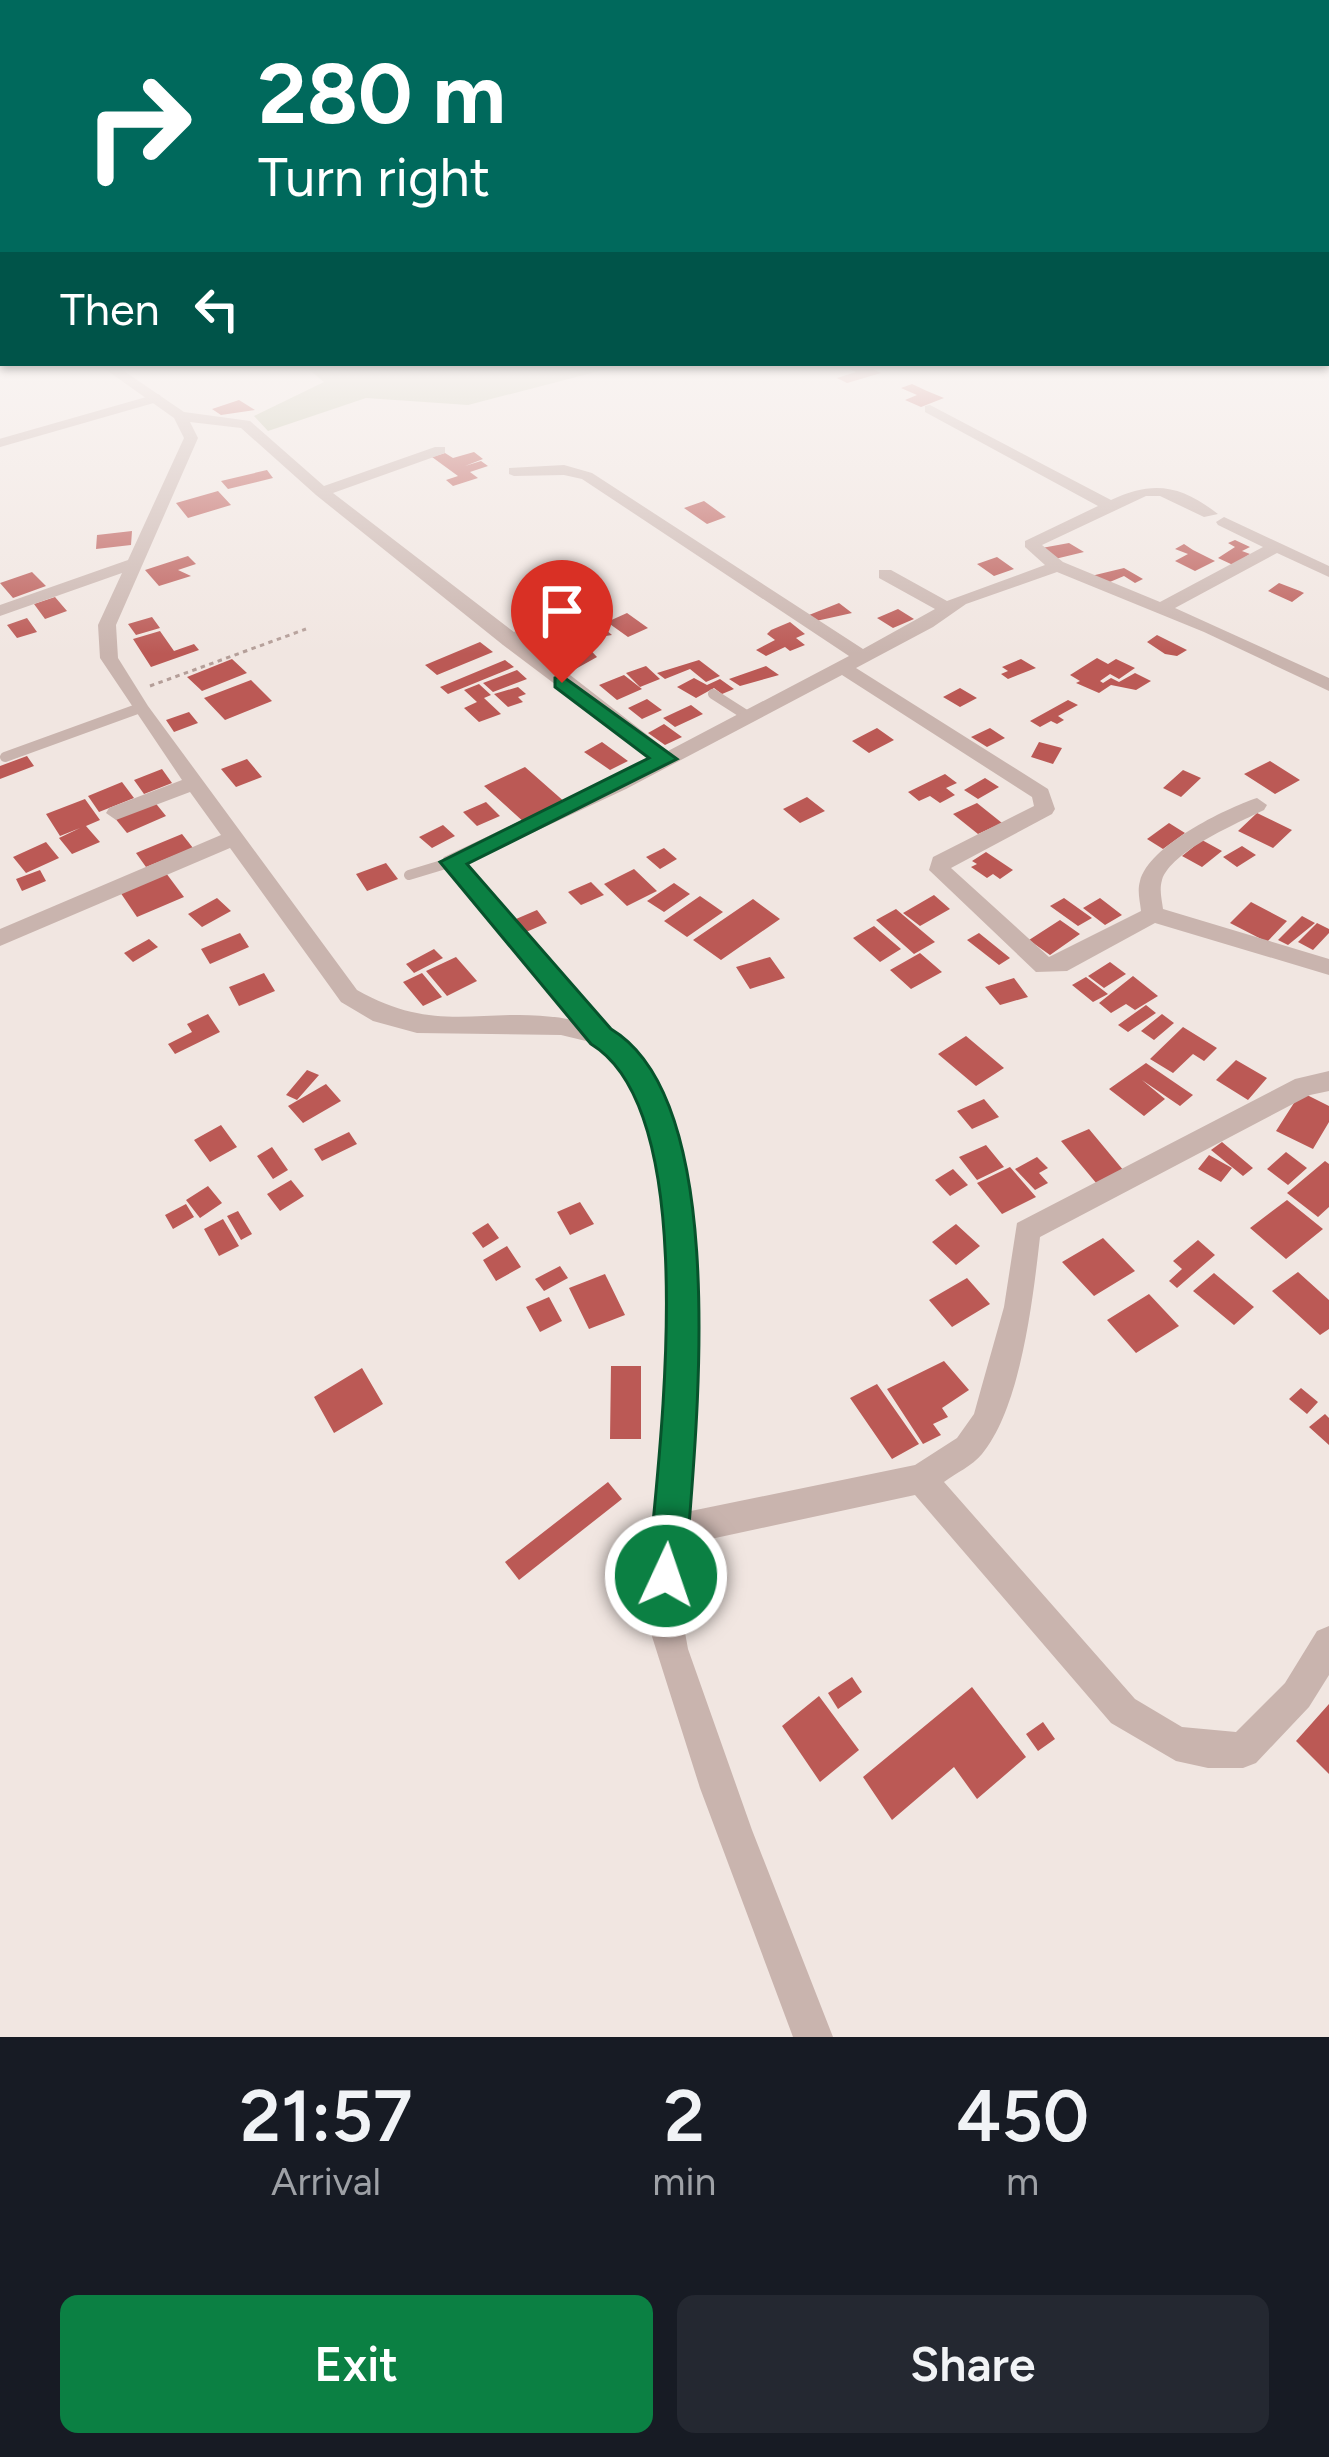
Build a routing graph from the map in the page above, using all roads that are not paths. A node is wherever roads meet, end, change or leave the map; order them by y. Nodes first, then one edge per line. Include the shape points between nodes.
1 (180, 464) edge
2 (290, 464) edge
3 (400, 464) edge
4 (1032, 464) edge
5 (514, 471) dead end
6 (322, 492) junction
7 (1110, 506) junction
8 (1276, 547) junction
9 (137, 562) junction
10 (1058, 566) junction
11 (1329, 572) edge
12 (885, 574) dead end
13 (563, 594) dead end
14 (944, 607) junction
15 (1160, 608) junction
16 (0, 611) edge
17 (509, 641) junction
18 (852, 662) junction
19 (1329, 685) edge
20 (713, 694) dead end
21 (137, 700) junction
22 (746, 715) junction
23 (5, 757) dead end
24 (665, 759) junction
25 (194, 783) junction
26 (1257, 805) dead end
27 (116, 813) dead end
28 (234, 838) junction
29 (452, 862) junction
30 (409, 875) dead end
31 (1153, 914) junction
32 (0, 938) edge
33 (1329, 967) edge
34 (601, 1036) junction
35 (1329, 1081) edge
36 (921, 1479) junction
37 (668, 1532) junction
38 (1329, 1643) edge
39 (813, 2037) edge

1 - 9 street
2 - 6 street
3 - 6 street
4 - 7 street
5 - 18 street via 587,476
6 - 17 street
7 - 8 street via 1149,489
7 - 10 street via 1031,544
8 - 11 street
8 - 15 street
9 - 16 street
9 - 21 street via 107,625 109,658
10 - 14 street
10 - 15 street
12 - 14 street
13 - 17 street via 576,609
14 - 18 street
15 - 19 street
17 - 24 street
18 - 22 street
18 - 31 street via 1047,802 940,862 951,884 1031,958 1059,965
20 - 22 lane
21 - 23 lane
21 - 25 street
22 - 24 street
24 - 29 street
25 - 27 street
25 - 28 street
26 - 31 street via 1154,872
28 - 32 street
28 - 34 street via 349,996 372,1015 414,1027 565,1028
29 - 30 lane
29 - 34 street
31 - 33 street
34 - 37 street via 638,1070 673,1162 684,1363
35 - 36 street via 1304,1086 1027,1231 1018,1307 987,1421 968,1448
36 - 37 street
36 - 38 street via 1124,1711 1176,1742 1243,1750 1297,1695
37 - 39 street via 664,1621 711,1772

